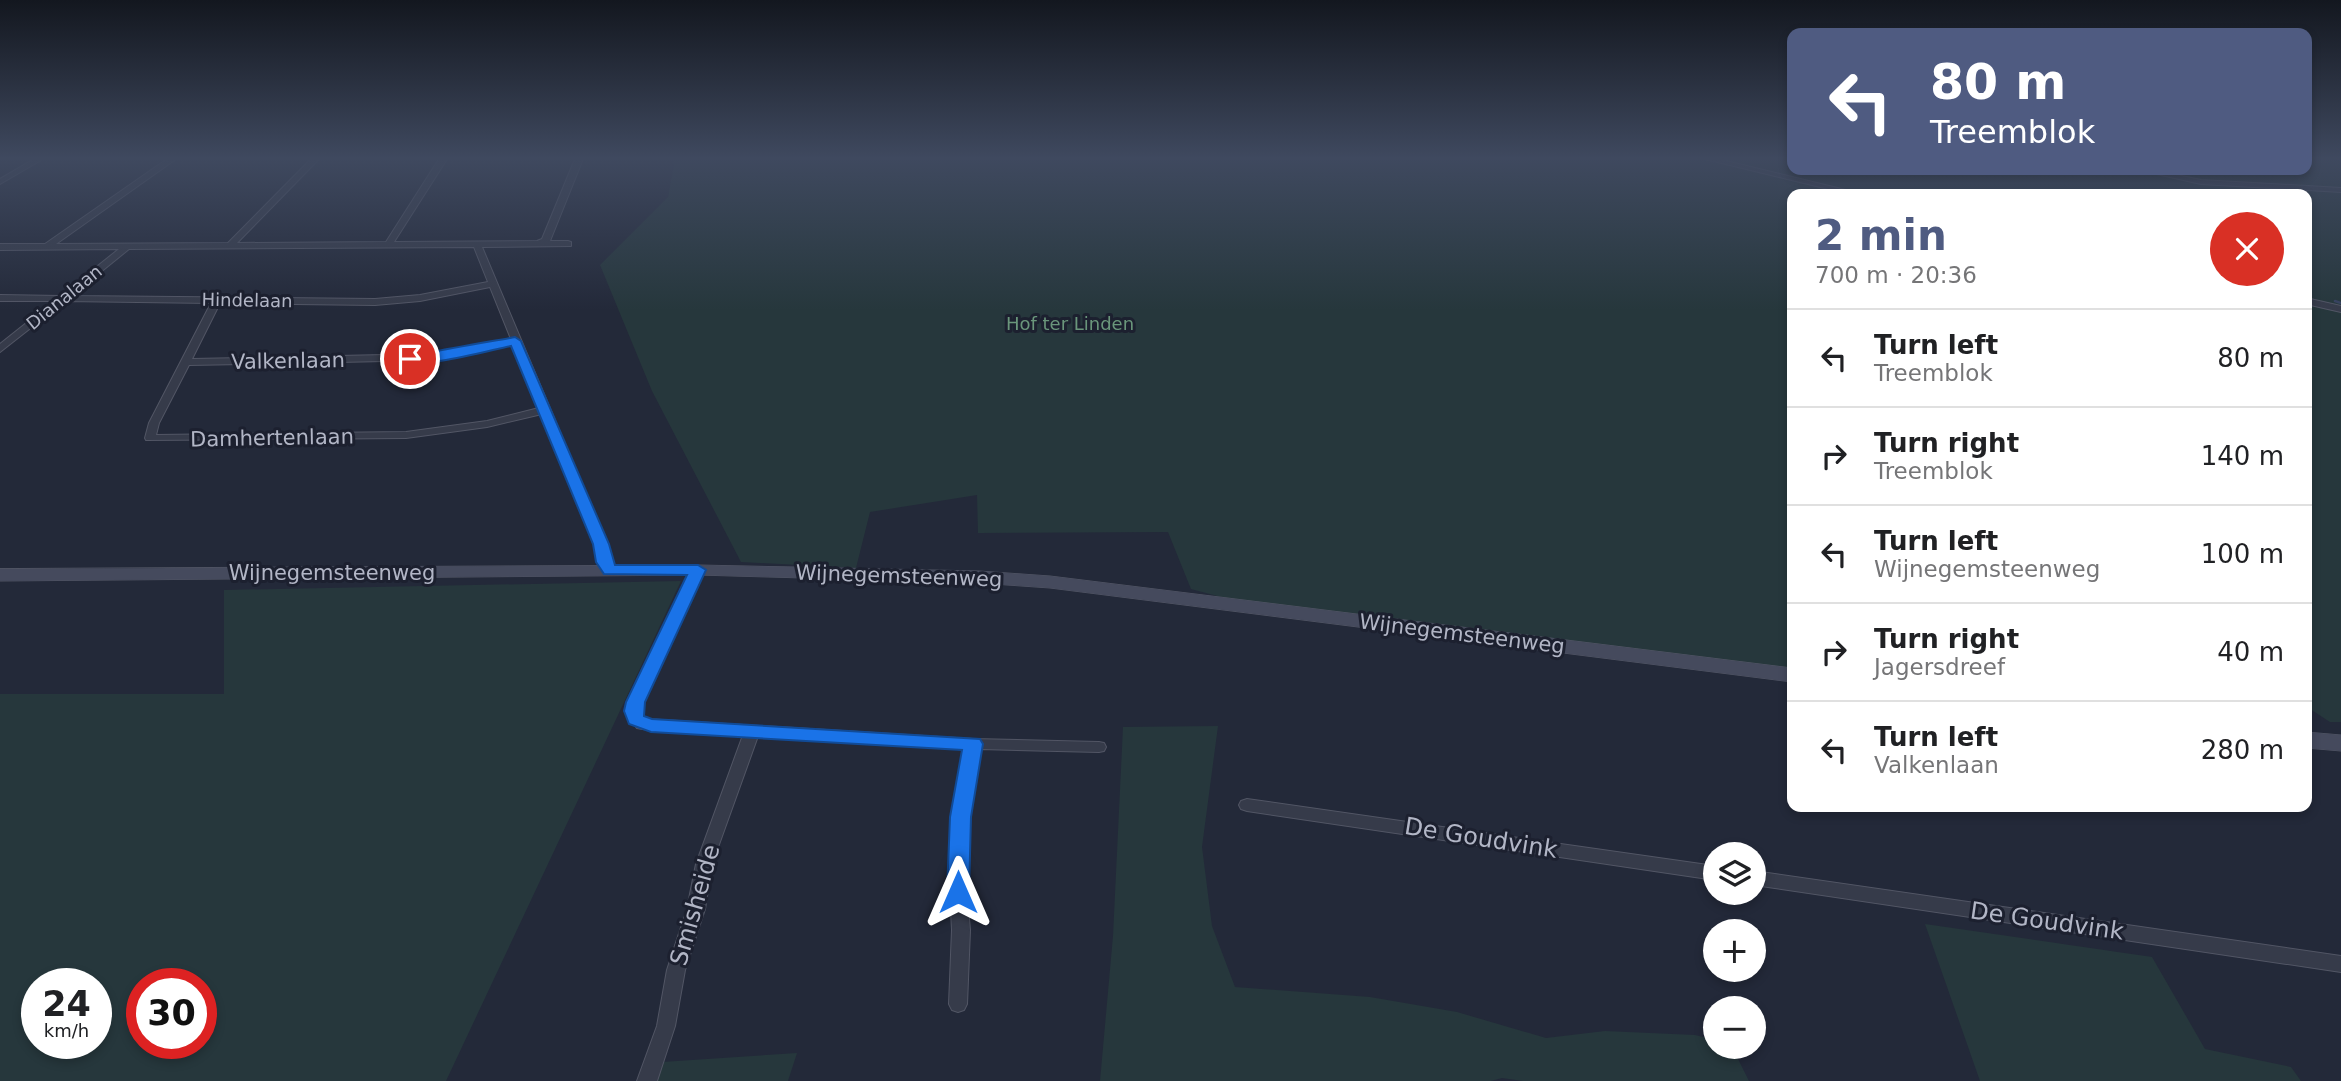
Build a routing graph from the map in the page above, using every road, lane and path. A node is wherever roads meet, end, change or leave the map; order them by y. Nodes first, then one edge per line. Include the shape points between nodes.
1 (101, 209) edge
2 (266, 209) edge
3 (411, 209) edge
4 (558, 209) edge
5 (544, 243) junction
6 (568, 244) dead end
7 (129, 245) junction
8 (388, 245) junction
9 (477, 245) junction
10 (49, 246) junction
11 (230, 246) junction
12 (0, 247) edge
13 (492, 284) junction
14 (0, 298) edge
15 (63, 298) junction
16 (217, 300) junction
17 (2312, 302) edge
18 (2341, 309) edge
19 (515, 341) junction
20 (0, 349) edge
21 (186, 362) junction
22 (545, 410) junction
23 (610, 570) junction
24 (698, 570) junction
25 (0, 575) edge
26 (1787, 675) edge
27 (752, 732) junction
28 (2312, 741) edge
29 (2341, 743) edge
30 (973, 744) junction
31 (1099, 747) dead end
32 (1247, 805) dead end
33 (1703, 871) edge
34 (1766, 880) edge
35 (2341, 964) edge
36 (958, 1004) dead end
37 (647, 1081) edge

1 - 10 street
2 - 11 street
3 - 8 street
4 - 5 street
5 - 6 street
5 - 9 street
7 - 10 street
7 - 11 street
7 - 15 street, Dianalaan
8 - 9 street
8 - 11 street
9 - 13 street
10 - 12 street
13 - 16 street, Hindelaan via 375,302
13 - 19 street
14 - 15 street, Hindelaan
15 - 16 street, Hindelaan
15 - 20 street, Dianalaan
16 - 21 street, Damhertenlaan
17 - 18 street
19 - 21 street, Valkenlaan via 433,358
19 - 22 street
21 - 22 street, Damhertenlaan via 150,438 406,435 462,429
22 - 23 street
23 - 24 street, Wijnegemsteenweg
23 - 25 street, Wijnegemsteenweg
24 - 26 street, Wijnegemsteenweg via 1050,582
24 - 27 street via 636,702 634,716 651,725
27 - 30 street
27 - 37 street, Smisheide via 704,864 666,1026
28 - 29 street
30 - 31 street
30 - 36 street via 960,817
32 - 33 street, De Goudvink
34 - 35 street, De Goudvink

